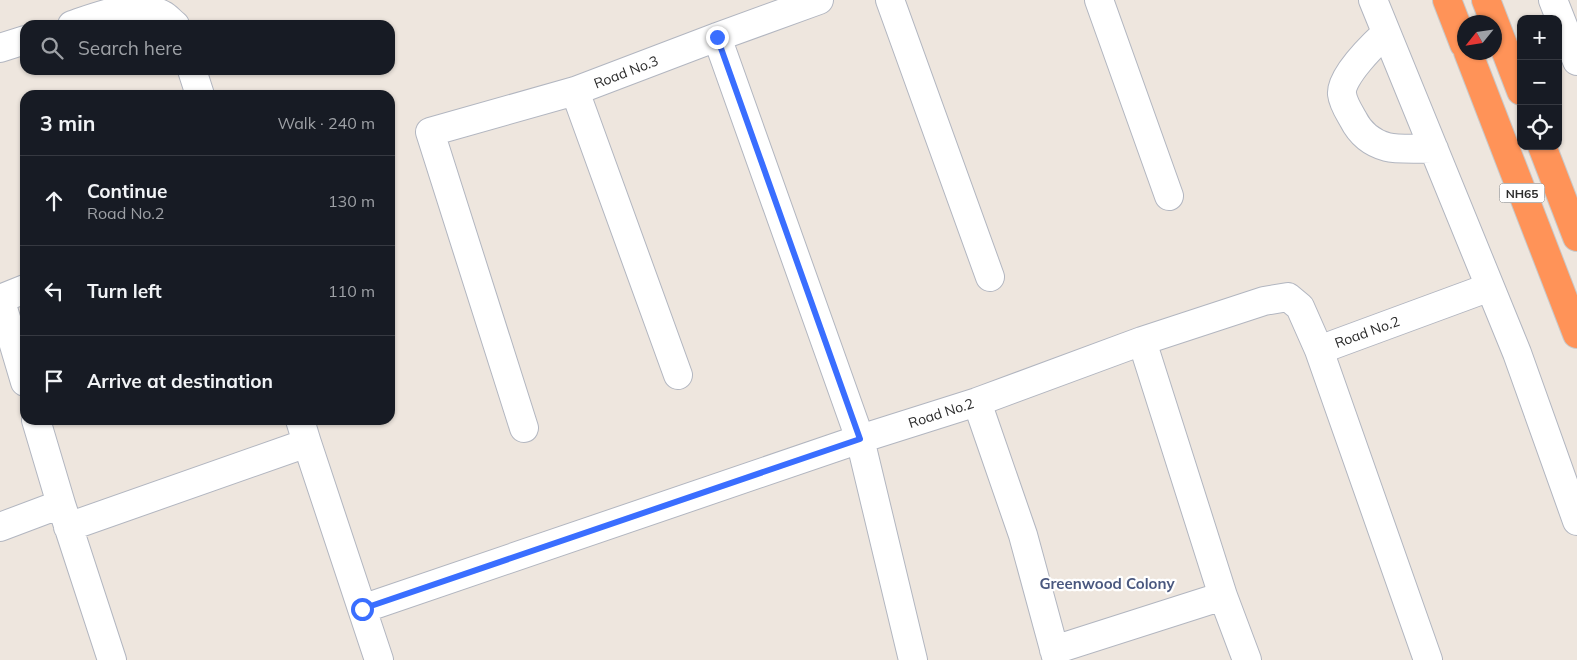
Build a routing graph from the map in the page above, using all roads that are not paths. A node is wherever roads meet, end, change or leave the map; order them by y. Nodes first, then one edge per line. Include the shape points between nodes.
1 (819, 0) edge
2 (890, 0) edge
3 (1099, 0) edge
4 (1373, 0) edge
5 (1447, 0) edge
6 (1486, 0) edge
7 (1554, 0) edge
8 (88, 20) edge
9 (169, 20) edge
10 (1457, 26) edge
11 (1386, 33) junction
12 (717, 37) junction
13 (20, 42) edge
14 (0, 48) edge
15 (1576, 55) edge
16 (1471, 60) edge
17 (194, 75) edge
18 (1517, 80) edge
19 (198, 90) edge
20 (575, 91) junction
21 (1434, 149) junction
22 (1544, 150) edge
23 (1169, 196) dead end
24 (1577, 237) edge
25 (990, 278) dead end
26 (1490, 287) junction
27 (20, 291) edge
28 (0, 299) edge
29 (1577, 334) edge
30 (1142, 341) junction
31 (1319, 350) junction
32 (8, 353) edge
33 (20, 373) edge
34 (678, 375) dead end
35 (977, 402) junction
36 (37, 425) edge
37 (524, 428) dead end
38 (304, 431) edge
39 (860, 439) junction
40 (64, 516) junction
41 (1577, 521) edge
42 (0, 527) edge
43 (1223, 596) junction
44 (362, 609) junction
45 (1056, 655) edge
46 (112, 660) edge
47 (379, 660) edge
48 (913, 660) edge
49 (1247, 660) edge
50 (1428, 660) edge

1 - 12 street, Road No.3
2 - 25 street
3 - 23 street
4 - 11 street
5 - 10 highway
6 - 18 highway
7 - 15 street
8 - 9 street via 128,7 150,8
11 - 21 street
11 - 21 street via 1371,47 1346,81 1342,93 1348,109 1357,128 1372,141 1389,148
12 - 20 street, Road No.3
12 - 39 street
13 - 14 street
16 - 29 highway, NH65
17 - 19 street
20 - 34 street
20 - 37 street, Road No.3 via 430,132
21 - 26 street
22 - 24 highway, NH65
26 - 31 street, Road No.2
26 - 41 street
27 - 28 street
28 - 32 street
30 - 31 street, Road No.2 via 1264,301 1288,297 1300,307
30 - 35 street, Road No.2
30 - 43 street
31 - 50 street
32 - 33 street
35 - 39 street, Road No.2
35 - 45 street via 1023,535
36 - 40 street
38 - 40 street
38 - 44 street
39 - 44 street, Road No.2
39 - 48 street
40 - 42 street
40 - 46 street
43 - 45 street
43 - 49 street
44 - 47 street

